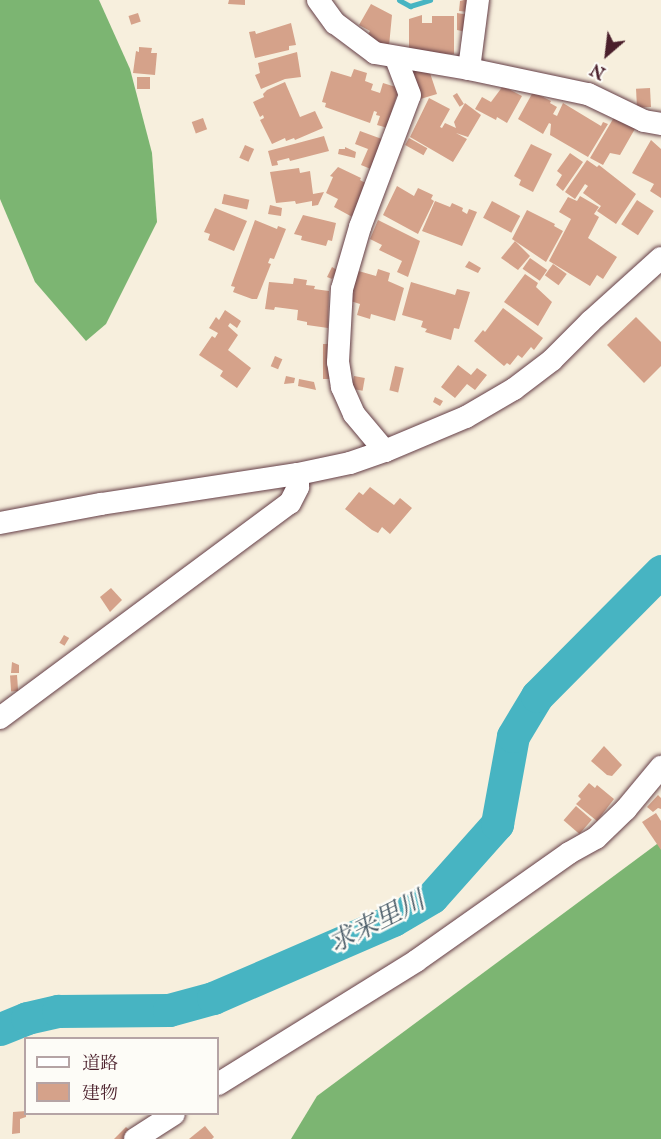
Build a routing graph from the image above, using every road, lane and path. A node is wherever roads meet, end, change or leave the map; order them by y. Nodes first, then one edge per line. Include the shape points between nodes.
1 (318, 0) edge
2 (478, 0) edge
3 (396, 58) junction
4 (469, 69) junction
5 (661, 124) edge
6 (661, 258) edge
7 (386, 451) junction
8 (298, 474) junction
9 (0, 523) edge
10 (0, 718) edge
11 (661, 767) edge
12 (219, 1083) edge
13 (171, 1115) edge
14 (135, 1139) edge

1 - 3 street via 335,23 355,40 375,53
2 - 4 street
3 - 4 street
3 - 7 street via 410,95 360,227 342,288 338,362 342,387 354,414
4 - 5 street via 588,94 644,121
6 - 7 street via 552,360 514,389 466,417
7 - 8 street
8 - 9 street
8 - 10 street via 298,487 291,503
11 - 12 street via 596,838 416,961
13 - 14 street

